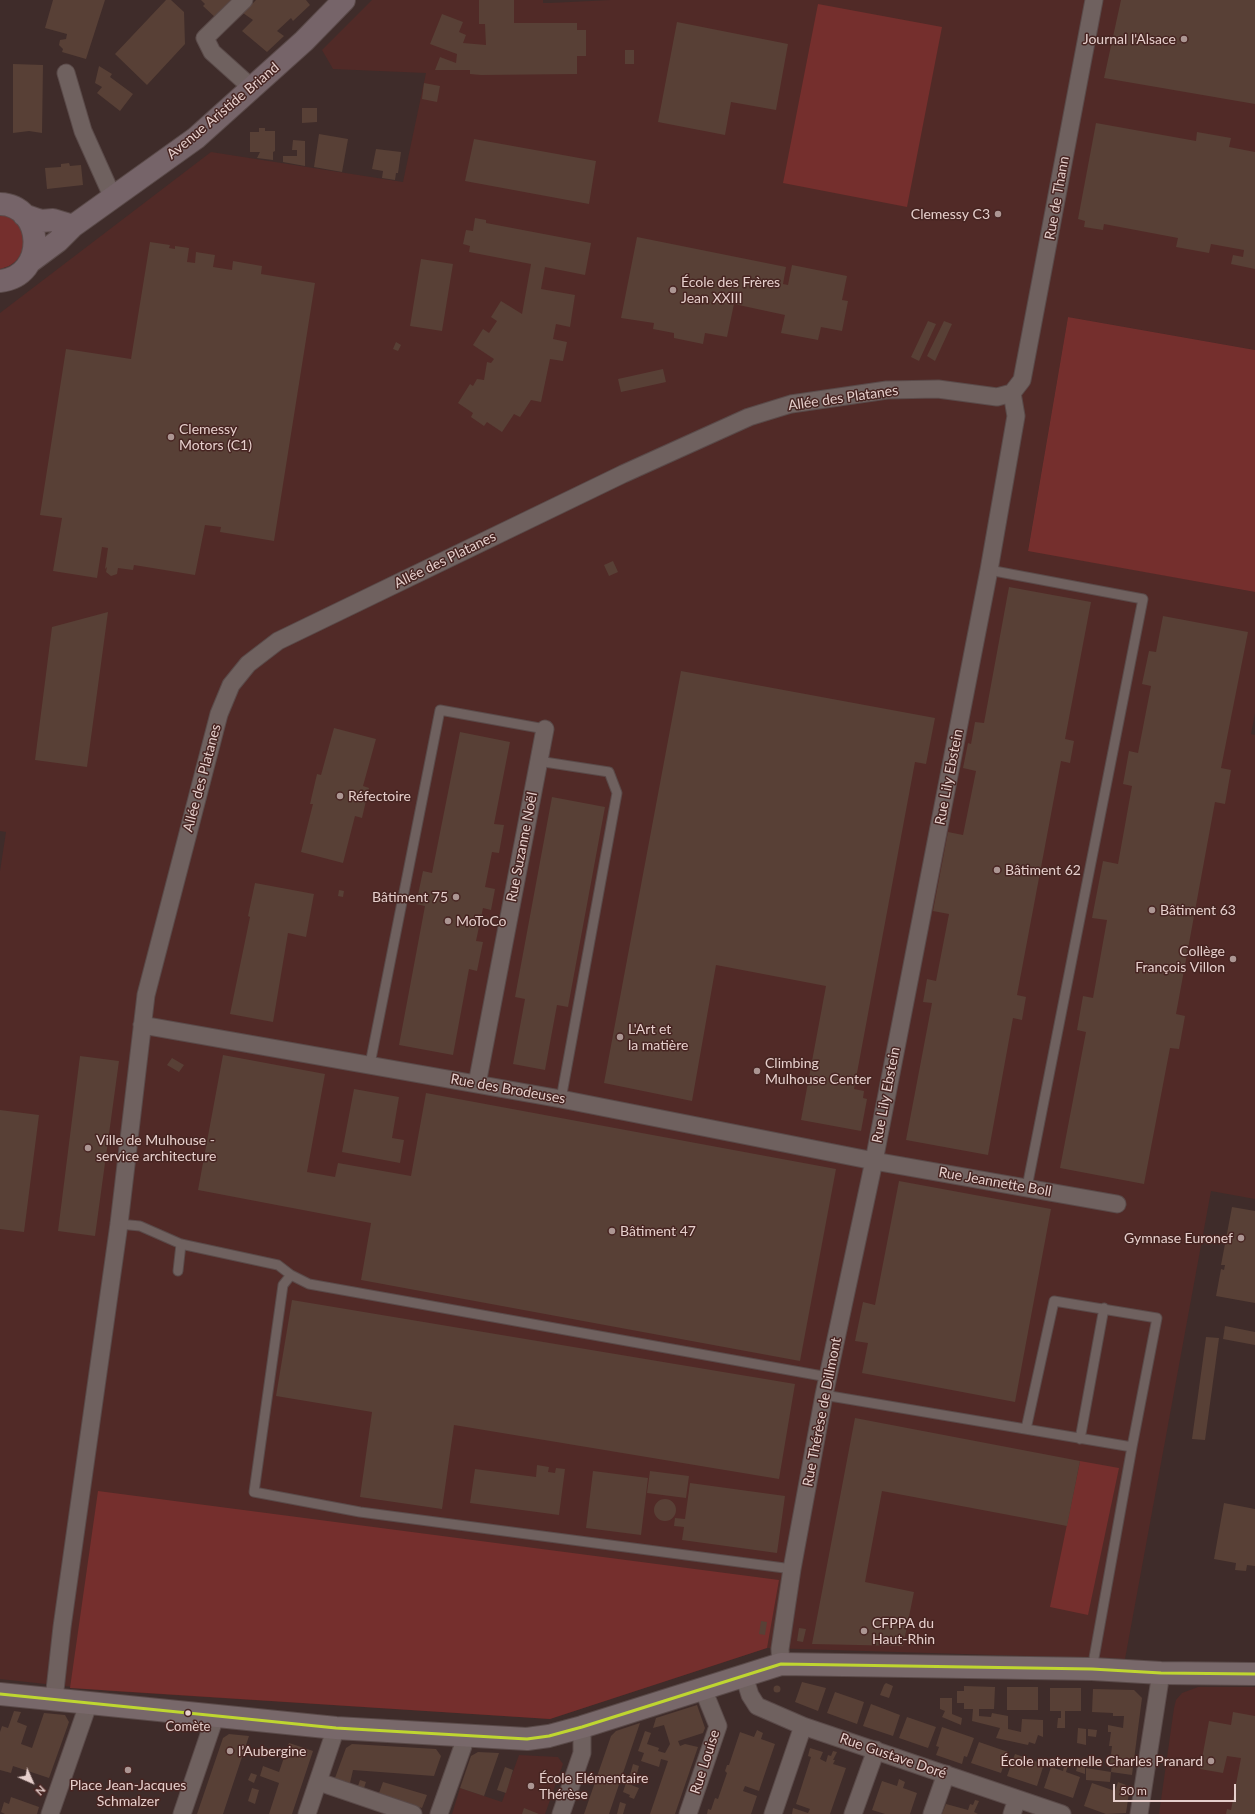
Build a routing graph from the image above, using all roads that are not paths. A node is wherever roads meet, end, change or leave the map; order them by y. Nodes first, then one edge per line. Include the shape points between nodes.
1 (244, 0) edge
2 (344, 0) edge
3 (1094, 0) edge
4 (66, 73) dead end
5 (252, 88) junction
6 (112, 198) junction
7 (1, 200) edge
8 (24, 215) junction
9 (73, 226) junction
10 (31, 261) junction
11 (0, 281) edge
12 (1012, 393) junction
13 (989, 570) junction
14 (545, 729) joint
15 (538, 761) junction
16 (142, 1025) junction
17 (370, 1064) junction
18 (477, 1084) junction
19 (561, 1099) junction
20 (874, 1160) junction
21 (1027, 1187) junction
22 (1117, 1204) dead end
23 (119, 1224) junction
24 (181, 1244) junction
25 (178, 1271) dead end
26 (291, 1275) junction
27 (1104, 1308) junction
28 (828, 1377) junction
29 (824, 1395) junction
30 (1026, 1430) junction
31 (1080, 1438) junction
32 (1132, 1447) junction
33 (792, 1569) junction
34 (781, 1664) junction
35 (1092, 1669) junction
36 (1161, 1673) junction
37 (1255, 1674) edge
38 (744, 1676) junction
39 (703, 1689) junction
40 (0, 1694) edge
41 (54, 1699) junction
42 (89, 1702) junction
43 (215, 1717) junction
44 (803, 1726) junction
45 (582, 1727) junction
46 (336, 1728) junction
47 (463, 1736) junction
48 (876, 1750) junction
49 (946, 1774) junction
50 (319, 1782) junction
51 (1014, 1806) edge
52 (50, 1814) edge
53 (182, 1814) edge
54 (307, 1814) edge
55 (413, 1814) edge
56 (439, 1814) edge
57 (561, 1814) edge
58 (688, 1814) edge
59 (773, 1814) edge
60 (853, 1814) edge
61 (932, 1814) edge
62 (1062, 1814) edge
63 (1140, 1814) edge

1 - 5 street via 205,38 212,52
2 - 5 main road, Avenue Aristide Briand
3 - 12 street, Rue de Thann via 1022,380
4 - 6 street via 83,131
5 - 6 main road, Avenue Aristide Briand via 196,138
6 - 9 main road, Avenue Aristide Briand
7 - 8 main road
8 - 9 main road via 41,221 53,220
8 - 10 main road via 35,237
9 - 10 main road, Avenue Aristide Briand
10 - 11 main road, Avenue Aristide Briand via 14,278
12 - 13 street, Rue Lily Ebstein via 1016,416
12 - 16 street, Allée des Platanes via 997,397 938,390 887,390 791,404 749,418 623,474 278,641 248,664 232,685 219,714 146,995
13 - 20 street, Rue Lily Ebstein
13 - 21 lane via 1143,599
14 - 15 street, Rue Suzanne Noël
14 - 17 lane via 440,710
15 - 18 street, Rue Suzanne Noël
15 - 19 lane via 610,772 617,793
16 - 17 street, Rue des Brodeuses
16 - 23 street, Allée des Platanes
17 - 18 street, Rue des Brodeuses
18 - 19 street, Rue des Brodeuses
19 - 20 street, Rue des Brodeuses
20 - 21 street, Rue Jeannette Boll
20 - 28 street, Rue Thérèse de Dillmont
21 - 22 street, Rue Jeannette Boll
23 - 24 lane via 140,1226
23 - 41 street, Allée des Platanes
24 - 25 lane
24 - 26 lane via 278,1265
26 - 28 lane via 309,1284
26 - 33 lane via 283,1285 254,1492 360,1512
27 - 30 lane via 1054,1301
27 - 31 lane
27 - 32 lane via 1157,1318
28 - 29 street, Rue Thérèse de Dillmont
29 - 30 lane
29 - 33 street, Rue Thérèse de Dillmont
30 - 31 lane
31 - 32 lane
32 - 35 lane
33 - 34 street, Rue Thérèse de Dillmont via 780,1649
34 - 35 street
34 - 38 street
35 - 36 street
36 - 37 street
36 - 63 street
38 - 39 street
38 - 44 street, Rue Gustave Doré via 750,1695 757,1706
39 - 45 street
39 - 58 street, Rue Louise via 718,1726
40 - 41 street
41 - 42 street
42 - 43 street
42 - 52 street
43 - 46 street
43 - 53 street
44 - 48 street, Rue Gustave Doré
44 - 59 street
45 - 47 street via 527,1739
45 - 57 street via 582,1753
46 - 47 street
46 - 50 street
47 - 56 street via 463,1746
48 - 49 street, Rue Gustave Doré
48 - 60 street
49 - 51 street, Rue Gustave Doré
49 - 61 street
50 - 54 street
50 - 55 street
51 - 62 street, Rue Gustave Doré

